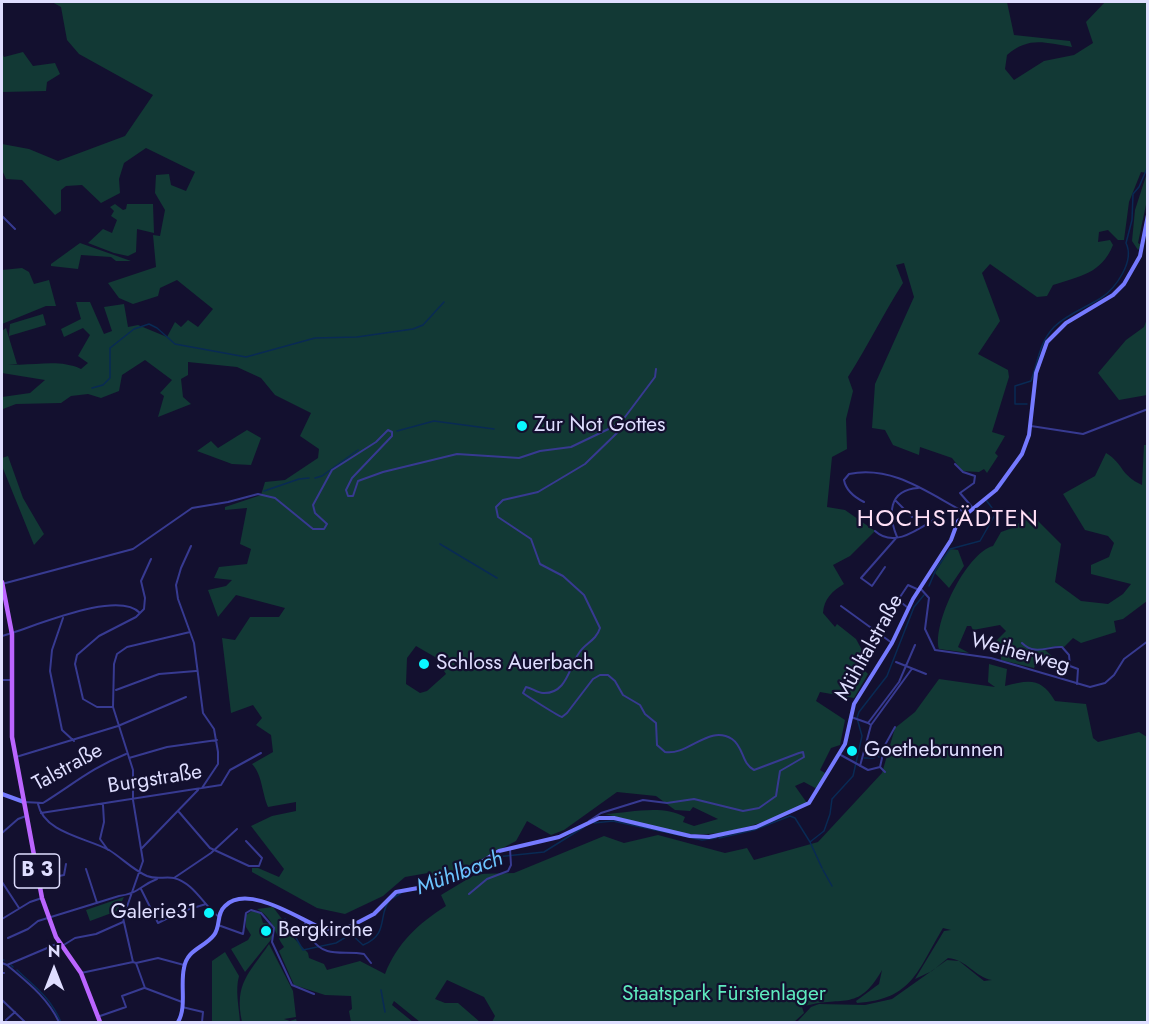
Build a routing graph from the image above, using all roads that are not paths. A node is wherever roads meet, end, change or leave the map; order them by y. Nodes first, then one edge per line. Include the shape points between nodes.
1 (1148, 215) edge
2 (2, 216) edge
3 (15, 229) dead end
4 (656, 369) dead end
5 (1148, 409) edge
6 (619, 424) junction
7 (1030, 426) junction
8 (955, 465) dead end
9 (909, 483) junction
10 (920, 487) junction
11 (909, 489) junction
12 (895, 500) junction
13 (864, 502) dead end
14 (972, 507) junction
15 (956, 509) junction
16 (966, 513) junction
17 (912, 516) dead end
18 (875, 531) dead end
19 (897, 537) junction
20 (191, 546) dead end
21 (151, 560) dead end
22 (885, 567) dead end
23 (2, 583) edge
24 (919, 589) junction
25 (841, 606) dead end
26 (908, 608) junction
27 (140, 614) junction
28 (63, 617) junction
29 (190, 632) junction
30 (12, 634) junction
31 (2, 636) edge
32 (1148, 641) edge
33 (892, 643) junction
34 (1022, 643) dead end
35 (915, 645) dead end
36 (896, 662) dead end
37 (907, 667) junction
38 (911, 670) junction
39 (196, 671) junction
40 (926, 674) dead end
41 (2, 680) edge
42 (10, 680) junction
43 (1076, 684) junction
44 (115, 691) junction
45 (894, 692) junction
46 (186, 697) dead end
47 (113, 708) junction
48 (850, 716) junction
49 (870, 724) junction
50 (118, 726) junction
51 (895, 727) dead end
52 (217, 740) junction
53 (74, 741) junction
54 (261, 753) dead end
55 (839, 754) junction
56 (128, 756) junction
57 (15, 758) junction
58 (857, 765) junction
59 (880, 767) junction
60 (885, 772) dead end
61 (202, 788) junction
62 (198, 790) junction
63 (2, 794) edge
64 (133, 800) junction
65 (24, 802) junction
66 (38, 804) junction
67 (103, 804) junction
68 (179, 812) junction
69 (41, 813) junction
70 (26, 816) junction
71 (589, 821) junction
72 (237, 829) dead end
73 (2, 832) edge
74 (246, 841) dead end
75 (141, 848) junction
76 (108, 850) junction
77 (213, 850) junction
78 (510, 850) junction
79 (66, 864) dead end
80 (86, 869) dead end
81 (140, 872) junction
82 (174, 878) junction
83 (157, 879) junction
84 (39, 880) junction
85 (2, 882) edge
86 (141, 888) junction
87 (469, 894) dead end
88 (130, 896) junction
89 (42, 898) junction
90 (97, 903) junction
91 (206, 904) junction
92 (19, 908) junction
93 (48, 917) junction
94 (219, 917) junction
95 (2, 919) edge
96 (305, 921) junction
97 (123, 922) junction
98 (218, 925) junction
99 (8, 938) dead end
100 (60, 945) junction
101 (2, 963) edge
102 (135, 963) junction
103 (371, 963) dead end
104 (7, 965) junction
105 (184, 965) junction
106 (81, 973) junction
107 (145, 988) junction
108 (314, 994) dead end
109 (2, 1000) edge
110 (182, 1005) junction
111 (15, 1012) junction
112 (6, 1020) dead end
113 (99, 1020) edge
114 (25, 1023) edge
115 (59, 1023) edge
116 (178, 1023) edge
117 (202, 1023) edge

1 - 7 main road, Mühltalstraße via 1140,256 1124,284 1059,329 1047,342 1036,373
2 - 3 street
4 - 6 street via 655,377
5 - 7 street via 1083,434
6 - 23 street via 571,447 519,458 462,453 383,472 358,481 354,494 349,496 346,492 352,478 390,439 392,431 387,430 327,477 313,507 327,524 324,529 313,529 275,498 258,494 192,508 133,549
6 - 71 street via 619,431 585,464 538,492 503,500 496,507 498,517 533,541 540,564 562,576 580,593 598,623 597,635 579,652 559,688 543,693 526,687 523,691 562,717 593,679 605,674 654,721 657,745 664,752 682,752 703,738 723,736 734,740 746,764 754,770 799,753 805,755 780,771 776,796 755,809 739,811 694,799 667,803 646,800 601,813
7 - 14 main road, Mühltalstraße via 1022,454 1004,480
8 - 14 street via 975,476 974,483 960,493
9 - 10 street
9 - 11 street
9 - 13 street via 879,472 847,475 846,486
10 - 11 street
10 - 15 street
11 - 12 street
12 - 17 street
12 - 19 street via 890,513
14 - 16 main road, Mühltalstraße
15 - 16 street
15 - 19 street
16 - 24 main road, Mühltalstraße
18 - 19 street via 882,537
19 - 22 street via 861,578 872,586
20 - 29 street via 176,585 180,609
21 - 27 street via 141,581 145,604
23 - 30 main road, B 3
24 - 26 main road, Mühltalstraße
24 - 26 street via 908,585 898,600
24 - 43 street, Weiherweg via 930,600 925,629 935,650 991,658
25 - 33 street
26 - 33 main road, Mühltalstraße
27 - 28 street via 123,605 104,605
27 - 47 street via 80,650 75,660 83,699 97,707
28 - 30 street
28 - 53 street via 50,671 62,730
29 - 39 street
29 - 44 street via 123,649 115,661
30 - 31 street
30 - 42 main road, B 3
32 - 43 street, Weiherweg via 1124,659 1104,683 1090,687
33 - 48 main road, Mühltalstraße
34 - 43 street via 1042,651 1062,647 1069,655 1070,666 1078,669
35 - 37 street
36 - 37 street
37 - 38 street
37 - 45 street
38 - 40 street
38 - 45 street
39 - 44 street via 159,674
39 - 52 street via 203,712
41 - 42 street
42 - 57 main road, B 3
44 - 47 street
45 - 49 street
46 - 50 street
47 - 50 street
48 - 49 street
48 - 55 main road, Mühltalstraße
49 - 58 street
50 - 53 street
50 - 56 street
51 - 59 street via 885,745
52 - 56 street, Talstraße
52 - 61 street via 218,764
53 - 57 street
54 - 61 street, Burgstraße via 230,770 221,785
55 - 58 street
55 - 71 main road, Mühltalstraße via 809,803 746,830 698,837 610,818
56 - 64 street via 134,778
56 - 66 street, Talstraße via 103,763
57 - 65 main road, B 3
58 - 59 street via 873,771
59 - 60 street
61 - 62 street, Burgstraße
62 - 64 street, Burgstraße
62 - 68 street
63 - 65 main road
64 - 67 street, Burgstraße
64 - 75 street
65 - 66 street, Talstraße
65 - 70 main road, B 3
66 - 69 street
67 - 69 street, Burgstraße
67 - 76 street via 100,839
68 - 75 street
68 - 77 street
69 - 76 street via 62,830
70 - 73 street
70 - 84 main road, B 3
71 - 78 main road, Mühltalstraße via 559,837
72 - 77 street
74 - 77 street via 262,858 259,866 249,866
75 - 81 street
76 - 81 street
77 - 82 street
78 - 87 street via 508,872
78 - 96 main road, Mühltalstraße via 429,886 396,892 374,914 351,926 330,929
79 - 84 street via 65,874
80 - 90 street
81 - 83 street
81 - 88 street
82 - 83 street
82 - 91 street via 193,889
83 - 86 street
84 - 89 main road, B 3
85 - 92 street
86 - 88 street
86 - 91 street via 158,923
88 - 90 street
88 - 97 street
89 - 92 street
89 - 93 main road, B 3
90 - 93 street
91 - 94 street
92 - 95 street
93 - 99 street
93 - 100 main road, B 3
94 - 96 main road, Mühltalstraße via 228,903 252,898
94 - 98 main road
96 - 103 street via 320,948 338,954 364,954
97 - 100 street
97 - 102 street
98 - 105 main road via 213,936 193,951
98 - 108 street via 243,934 246,913 261,913 274,928 274,947 292,985
100 - 104 street
100 - 106 main road, B 3
101 - 104 street
102 - 105 street via 158,958
102 - 106 street
102 - 107 street
104 - 115 street via 44,997
105 - 110 main road
106 - 113 main road, B 3
107 - 110 street
107 - 113 street via 122,996 126,1007
109 - 111 street
110 - 116 main road
110 - 117 street via 203,1012
111 - 112 street
111 - 114 street

